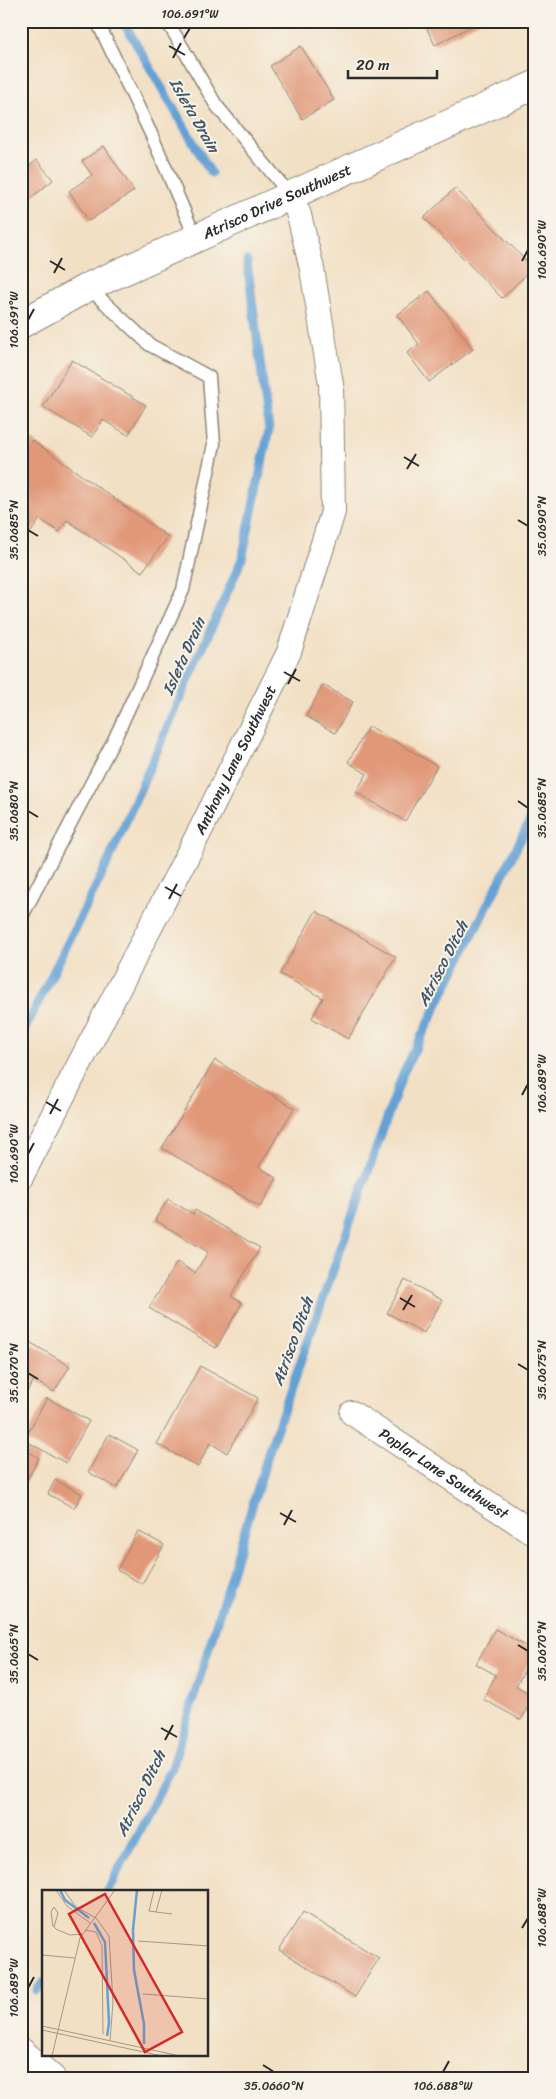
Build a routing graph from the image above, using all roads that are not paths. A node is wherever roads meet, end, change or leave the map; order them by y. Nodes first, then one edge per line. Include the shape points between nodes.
1 (96, 21) edge
2 (167, 21) edge
3 (535, 85) edge
4 (291, 196) junction
5 (196, 239) junction
6 (88, 287) junction
7 (25, 317) edge
8 (21, 918) edge
9 (21, 1177) edge
10 (352, 1413) dead end
11 (535, 1534) edge
12 (21, 2052) edge
13 (50, 2078) edge

1 - 5 lane via 152,136
2 - 4 lane via 216,105
3 - 4 street, Atrisco Drive Southwest
4 - 5 street, Atrisco Drive Southwest
4 - 9 street, Anthony Lane Southwest via 312,269 331,384 333,512 289,652
5 - 6 street, Atrisco Drive Southwest
6 - 7 street, Atrisco Drive Southwest
6 - 8 lane via 150,345 209,377 214,444 182,590 116,738
10 - 11 street, Poplar Lane Southwest
12 - 13 street

